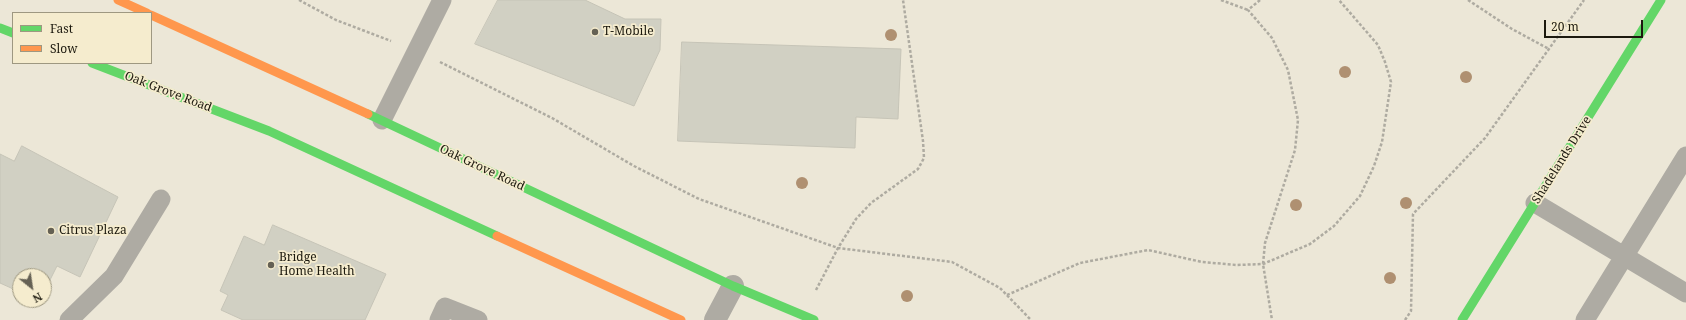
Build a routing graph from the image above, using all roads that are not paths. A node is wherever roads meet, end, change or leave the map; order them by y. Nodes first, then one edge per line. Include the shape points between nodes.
1 (118, 0) edge
2 (442, 0) edge
3 (1661, 0) edge
4 (145, 12) edge
5 (152, 15) edge
6 (0, 28) edge
7 (12, 33) edge
8 (95, 64) edge
9 (382, 120) junction
10 (1686, 156) edge
11 (161, 199) dead end
12 (1535, 203) junction
13 (1624, 255) junction
14 (733, 286) junction
15 (1686, 293) edge
16 (69, 320) edge
17 (439, 320) edge
18 (478, 320) edge
19 (681, 320) edge
20 (715, 320) edge
21 (814, 320) edge
22 (1462, 320) edge
23 (1584, 320) edge

1 - 4 main road
2 - 9 lane
3 - 12 main road, Shadelands Drive
5 - 9 main road, Oak Grove Road
6 - 7 main road
8 - 19 main road, Oak Grove Road via 269,131
9 - 14 main road, Oak Grove Road
10 - 13 lane
11 - 16 lane via 114,276
12 - 13 lane
12 - 22 main road, Shadelands Drive
13 - 15 lane
13 - 23 lane
14 - 20 street
14 - 21 main road, Oak Grove Road
17 - 18 lane via 445,307

